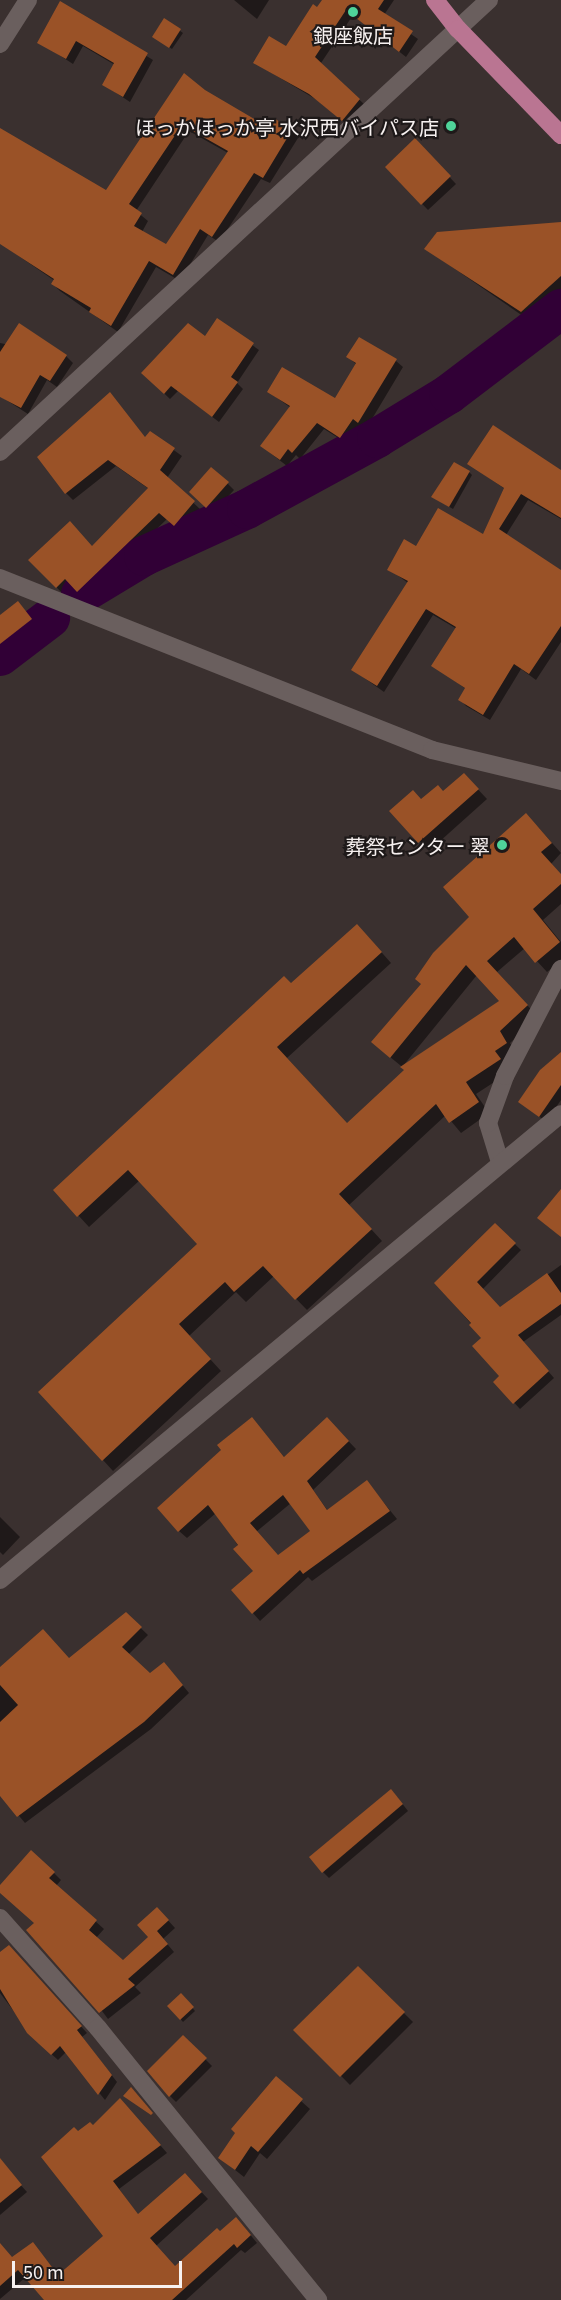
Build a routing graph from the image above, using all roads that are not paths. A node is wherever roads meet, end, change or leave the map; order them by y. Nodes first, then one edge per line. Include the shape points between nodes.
1 (28, 0) edge
2 (435, 0) edge
3 (489, 0) edge
4 (458, 29) junction
5 (0, 44) edge
6 (561, 135) edge
7 (0, 452) edge
8 (0, 578) edge
9 (561, 781) edge
10 (561, 969) edge
11 (561, 1114) edge
12 (500, 1162) junction
13 (0, 1581) edge
14 (0, 1918) edge
15 (318, 2300) edge

1 - 5 street
2 - 4 main road
3 - 4 street
4 - 6 main road
4 - 7 street
8 - 9 street via 432,750
10 - 12 street via 505,1076 488,1124
11 - 12 street
12 - 13 street
14 - 15 street via 98,2028

